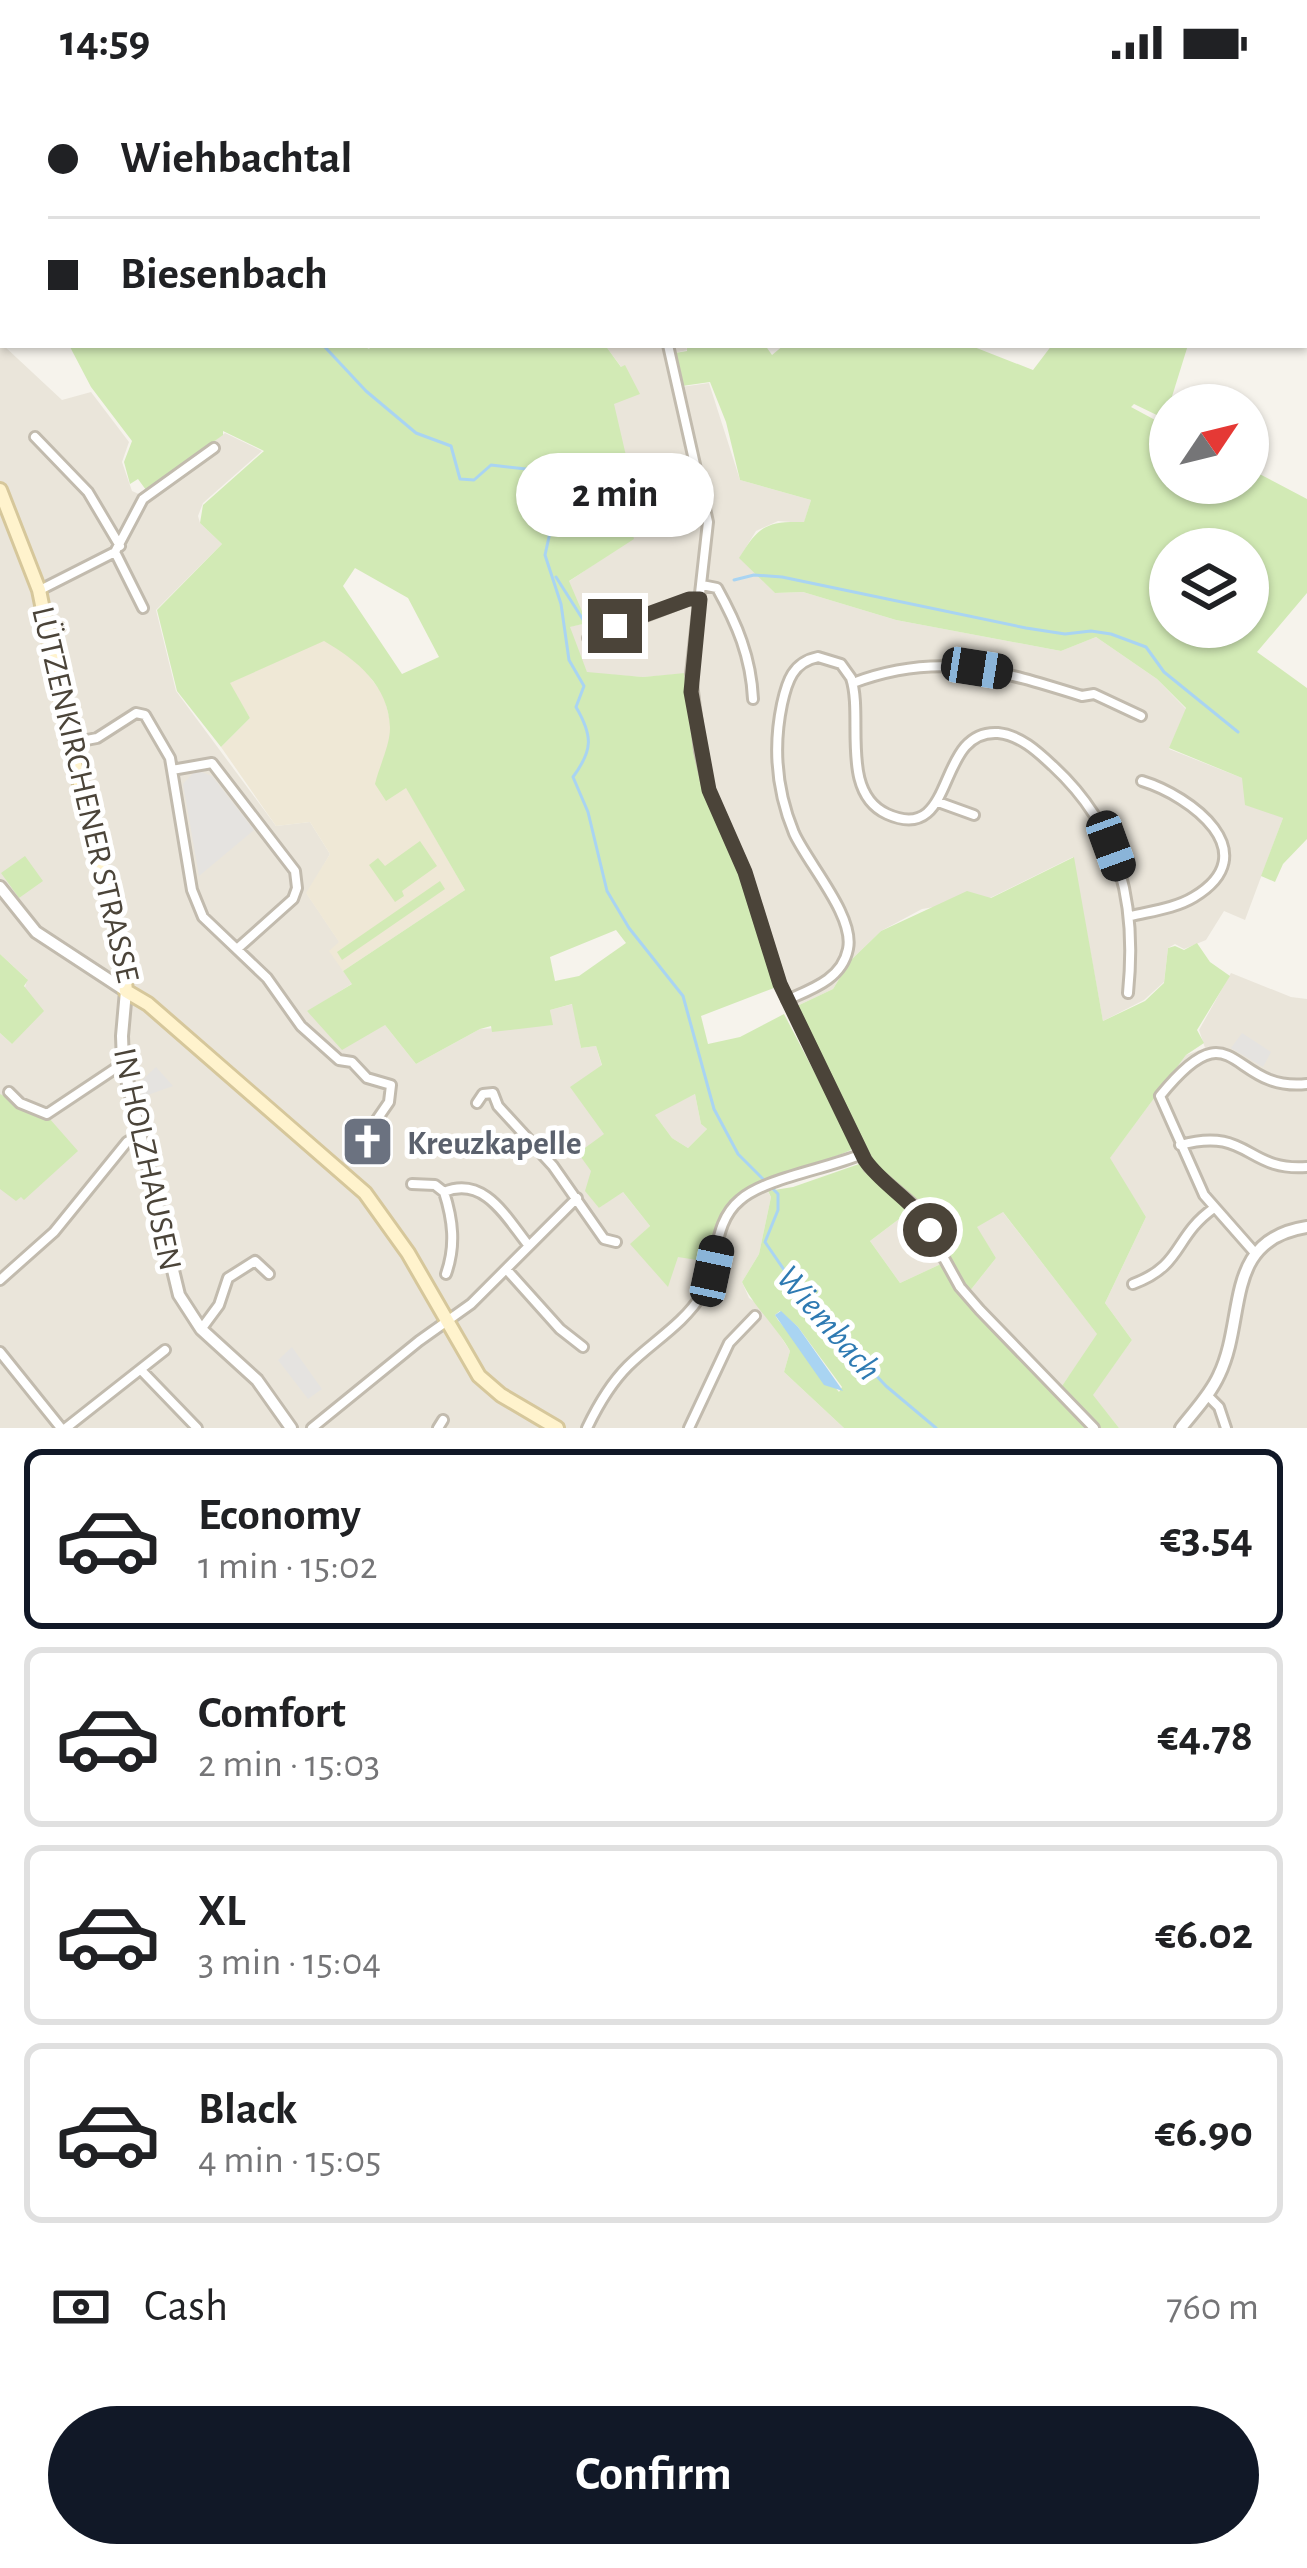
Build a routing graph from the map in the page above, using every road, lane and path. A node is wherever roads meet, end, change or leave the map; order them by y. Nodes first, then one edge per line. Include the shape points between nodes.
1 (669, 348) edge
2 (35, 437) dead end
3 (214, 448) dead end
4 (0, 490) edge
5 (117, 549) junction
6 (702, 585) junction
7 (39, 590) junction
8 (700, 599) junction
9 (143, 608) dead end
10 (588, 638) dead end
11 (853, 683) junction
12 (753, 699) dead end
13 (1141, 716) dead end
14 (70, 743) junction
15 (172, 770) junction
16 (1142, 781) dead end
17 (938, 802) junction
18 (974, 814) dead end
19 (0, 887) edge
20 (1131, 916) junction
21 (237, 950) junction
22 (122, 953) junction
23 (102, 975) junction
24 (126, 991) junction
25 (1128, 993) dead end
26 (787, 1000) junction
27 (148, 1004) junction
28 (124, 1012) junction
29 (124, 1063) junction
30 (1307, 1084) edge
31 (9, 1092) dead end
32 (498, 1106) dead end
33 (142, 1133) junction
34 (367, 1134) dead end
35 (1180, 1145) junction
36 (862, 1154) junction
37 (1307, 1167) edge
38 (412, 1184) dead end
39 (444, 1192) junction
40 (577, 1198) junction
41 (1214, 1208) junction
42 (1307, 1227) edge
43 (616, 1242) dead end
44 (529, 1246) junction
45 (1256, 1253) junction
46 (507, 1270) junction
47 (269, 1274) dead end
48 (446, 1274) dead end
49 (0, 1280) edge
50 (1133, 1284) dead end
51 (755, 1316) dead end
52 (446, 1322) junction
53 (201, 1329) junction
54 (583, 1347) dead end
55 (165, 1350) dead end
56 (0, 1352) edge
57 (141, 1370) junction
58 (1207, 1395) junction
59 (64, 1428) edge
60 (196, 1428) edge
61 (291, 1428) edge
62 (312, 1428) edge
63 (557, 1428) edge
64 (587, 1428) edge
65 (688, 1428) edge
66 (1094, 1428) edge
67 (1181, 1428) edge
68 (1226, 1428) edge

1 - 6 street via 706,507
2 - 5 street via 88,492
3 - 5 street via 143,499
4 - 7 main road, LÜTZENKIRCHENER STRASSE
5 - 7 street
5 - 9 street
6 - 8 street
6 - 12 street via 717,588 736,622
7 - 14 main road, LÜTZENKIRCHENER STRASSE
8 - 10 street
8 - 26 street via 691,673 700,751
11 - 13 street via 953,664 1094,694
11 - 17 street via 868,798 899,818
11 - 26 street via 830,658 806,660 792,674 781,712 777,749 787,814 843,915 849,941 841,968
14 - 15 street via 97,738 140,712
14 - 22 main road, LÜTZENKIRCHENER STRASSE
15 - 21 street via 194,897
15 - 21 street via 212,763 296,863 293,899
16 - 20 street via 1207,816 1225,853 1198,895
17 - 18 street
17 - 20 street via 969,741 994,733 1027,745 1100,824
19 - 23 street via 36,932
20 - 25 street
21 - 34 street via 323,1048 392,1085
22 - 23 street
22 - 24 main road, LÜTZENKIRCHENER STRASSE
22 - 27 main road
23 - 24 street
24 - 27 main road, LÜTZENKIRCHENER STRASSE
24 - 28 street, IN HOLZHAUSEN
26 - 36 street
27 - 28 street
27 - 52 main road, LÜTZENKIRCHENER STRASSE via 365,1192
28 - 29 street, IN HOLZHAUSEN
29 - 31 street via 47,1114
29 - 33 street, IN HOLZHAUSEN
30 - 35 street via 1276,1082 1217,1052 1197,1057 1160,1096
32 - 40 street
33 - 49 street
33 - 53 street, IN HOLZHAUSEN via 174,1281
35 - 37 street via 1231,1140 1275,1166
35 - 41 street
36 - 64 street via 738,1201 694,1304 624,1370
36 - 66 street via 915,1206 960,1287
38 - 39 street
39 - 44 street via 487,1195
39 - 48 street via 453,1218
40 - 43 street via 604,1239
40 - 44 street
41 - 45 street
41 - 50 street via 1190,1227 1165,1269
42 - 45 street
44 - 46 street
45 - 58 street
46 - 52 street
46 - 54 street
47 - 53 street via 255,1261 236,1271
51 - 65 street via 729,1343
52 - 62 street
52 - 63 main road, LÜTZENKIRCHENER STRASSE via 486,1383
53 - 61 street, IN HOLZHAUSEN via 257,1380
55 - 57 street
56 - 59 street
57 - 59 street
57 - 60 street
58 - 67 street
58 - 68 street

